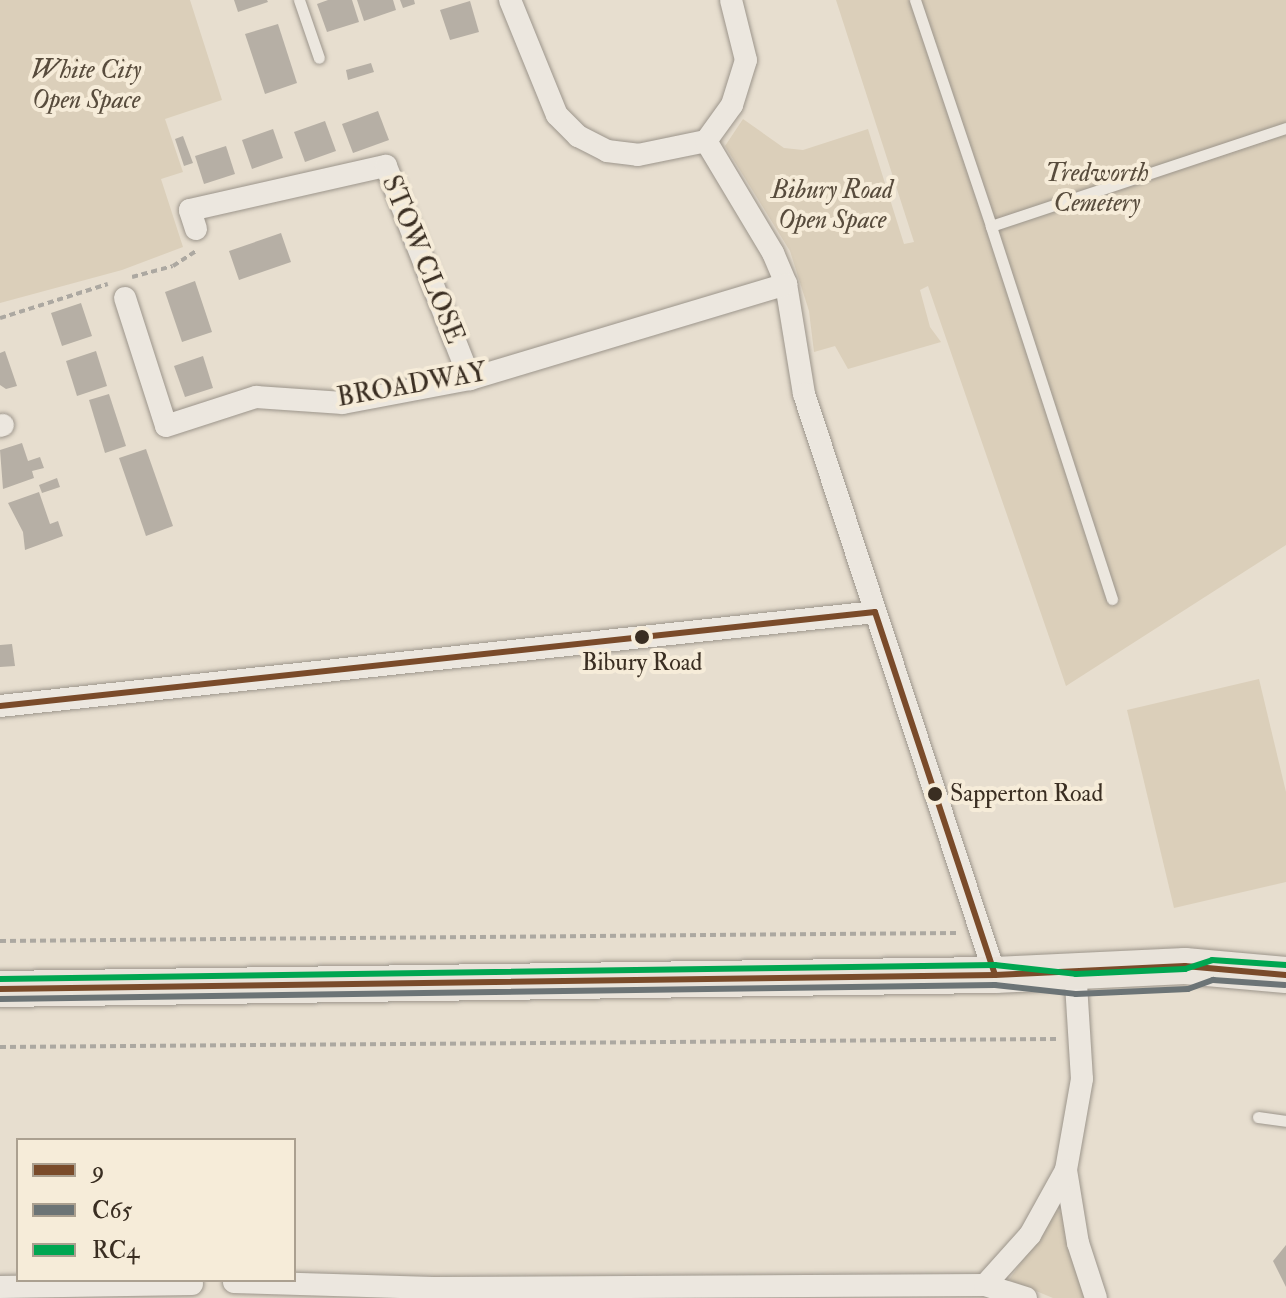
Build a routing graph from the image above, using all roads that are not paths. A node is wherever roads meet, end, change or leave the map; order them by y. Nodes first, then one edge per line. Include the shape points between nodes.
1 (299, 0) edge
2 (510, 0) edge
3 (731, 0) edge
4 (915, 0) edge
5 (319, 58) dead end
6 (1286, 128) edge
7 (706, 141) junction
8 (991, 226) junction
9 (196, 229) dead end
10 (786, 284) junction
11 (125, 298) dead end
12 (470, 379) junction
13 (1112, 599) dead end
14 (875, 612) junction
15 (0, 706) edge
16 (1212, 970) junction
17 (995, 975) junction
18 (1286, 975) edge
19 (1076, 984) junction
20 (0, 989) edge
21 (1258, 1117) dead end
22 (1286, 1121) edge
23 (1066, 1170) junction
24 (234, 1282) dead end
25 (192, 1284) dead end
26 (985, 1285) junction
27 (0, 1287) edge
28 (433, 1293) edge
29 (1026, 1298) edge
30 (1096, 1298) edge

1 - 5 lane
2 - 7 street via 557,115 578,136 607,151 668,151
3 - 7 street via 746,60 732,105
4 - 8 lane
6 - 8 lane
7 - 10 street
8 - 13 lane
9 - 12 street, STOW CLOSE via 190,210 386,166
10 - 12 street, BROADWAY
10 - 14 street via 804,394
11 - 12 street, BROADWAY via 166,426 256,397 343,403
14 - 15 street
14 - 17 street
16 - 17 highway via 1185,966
16 - 18 highway
16 - 19 highway via 1187,979
17 - 19 highway
17 - 20 highway
19 - 23 street via 1082,1079
21 - 22 lane
23 - 26 street via 1030,1235
23 - 30 street via 1078,1243
24 - 28 street
25 - 27 street
26 - 28 street
26 - 29 street

